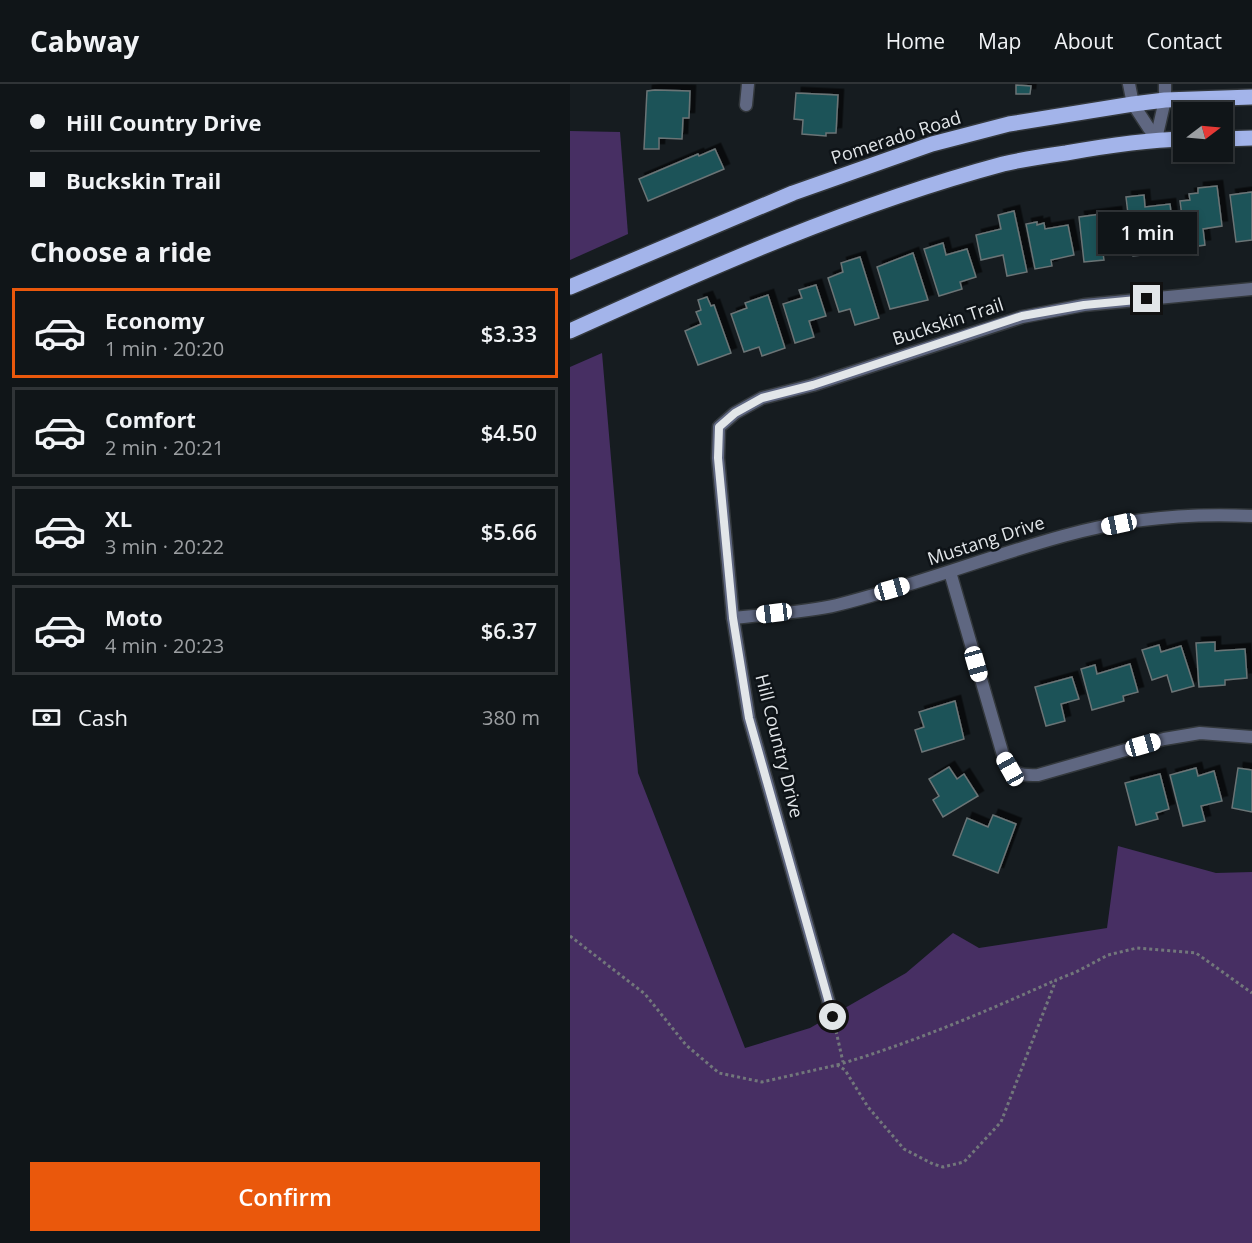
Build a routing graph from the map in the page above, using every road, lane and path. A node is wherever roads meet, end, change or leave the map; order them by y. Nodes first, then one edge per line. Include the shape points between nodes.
1 (748, 84) edge
2 (1129, 84) edge
3 (1165, 92) edge
4 (1252, 97) edge
5 (1133, 104) junction
6 (746, 105) dead end
7 (1252, 138) edge
8 (1156, 139) junction
9 (1173, 139) edge
10 (1233, 139) edge
11 (570, 287) edge
12 (1252, 289) edge
13 (570, 331) edge
14 (735, 413) joint
15 (1252, 516) edge
16 (950, 572) junction
17 (733, 618) junction
18 (1252, 737) edge
19 (570, 936) edge
20 (1056, 980) junction
21 (1252, 993) edge
22 (833, 1017) joint
23 (843, 1063) junction
24 (837, 1065) junction
25 (845, 1070) junction

1 - 6 street
2 - 5 street
3 - 4 main road, Pomerado Road
3 - 5 main road, Pomerado Road
3 - 8 street
5 - 8 street
5 - 11 main road, Pomerado Road via 1009,124 932,144 793,193
7 - 10 main road
8 - 9 main road
8 - 13 main road via 1005,164 927,187 804,230
12 - 14 street, Buckskin Trail via 1084,305 1022,316 762,398
14 - 17 street, Hill Country Drive via 719,427 718,458
15 - 16 street, Mustang Drive via 1222,514 1119,524 1064,536
16 - 17 street, Mustang Drive via 834,606
16 - 18 street via 1003,755 1010,769 1022,776 1038,775 1164,739 1200,733
17 - 22 street, Hill Country Drive via 749,718
19 - 24 path via 645,994 686,1045 719,1073 762,1082
20 - 21 path via 1108,955 1137,948 1196,953
20 - 23 path via 921,1036
20 - 25 path via 1001,1122 964,1162 943,1167 904,1149 868,1107
22 - 23 path
23 - 24 path
23 - 25 path
24 - 25 path

